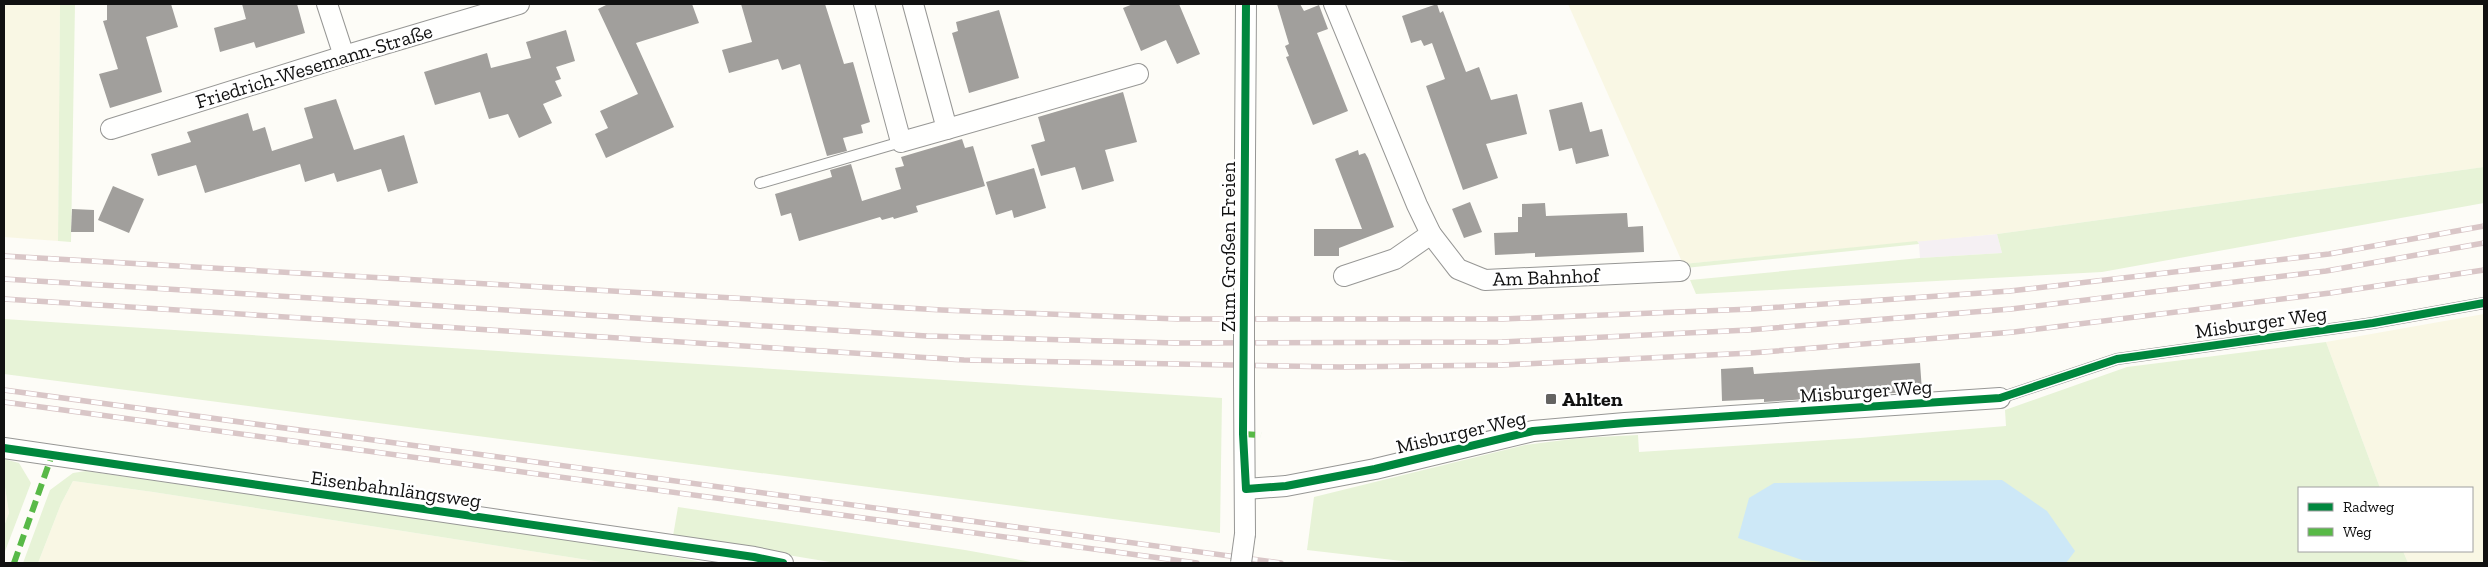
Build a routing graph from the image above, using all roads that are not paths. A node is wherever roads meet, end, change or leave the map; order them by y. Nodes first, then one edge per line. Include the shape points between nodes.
1 (327, 4) edge
2 (519, 4) edge
3 (864, 4) edge
4 (913, 4) edge
5 (1246, 4) edge
6 (1334, 4) edge
7 (344, 56) junction
8 (1138, 74) dead end
9 (111, 129) dead end
10 (947, 129) junction
11 (901, 142) junction
12 (760, 184) dead end
13 (1431, 234) junction
14 (1680, 271) dead end
15 (1344, 276) dead end
16 (2484, 303) edge
17 (2000, 398) joint
18 (4, 448) edge
19 (1246, 490) junction
20 (783, 563) edge
21 (1241, 563) edge

1 - 7 street
2 - 7 street, Friedrich-Wesemann-Straße
3 - 11 street
4 - 10 street
5 - 19 street, Zum Großen Freien, bridge
6 - 13 street, Am Bahnhof
7 - 9 street, Friedrich-Wesemann-Straße
8 - 10 street
10 - 11 street
11 - 12 lane
13 - 14 street, Am Bahnhof via 1458,269 1485,280
13 - 15 street via 1395,259
16 - 17 lane, Misburger Weg via 2373,323 2117,359
17 - 19 street, Misburger Weg via 1533,432 1375,469
18 - 20 street, Eisenbahnlängsweg via 754,556
19 - 21 street, Zum Großen Freien, bridge

